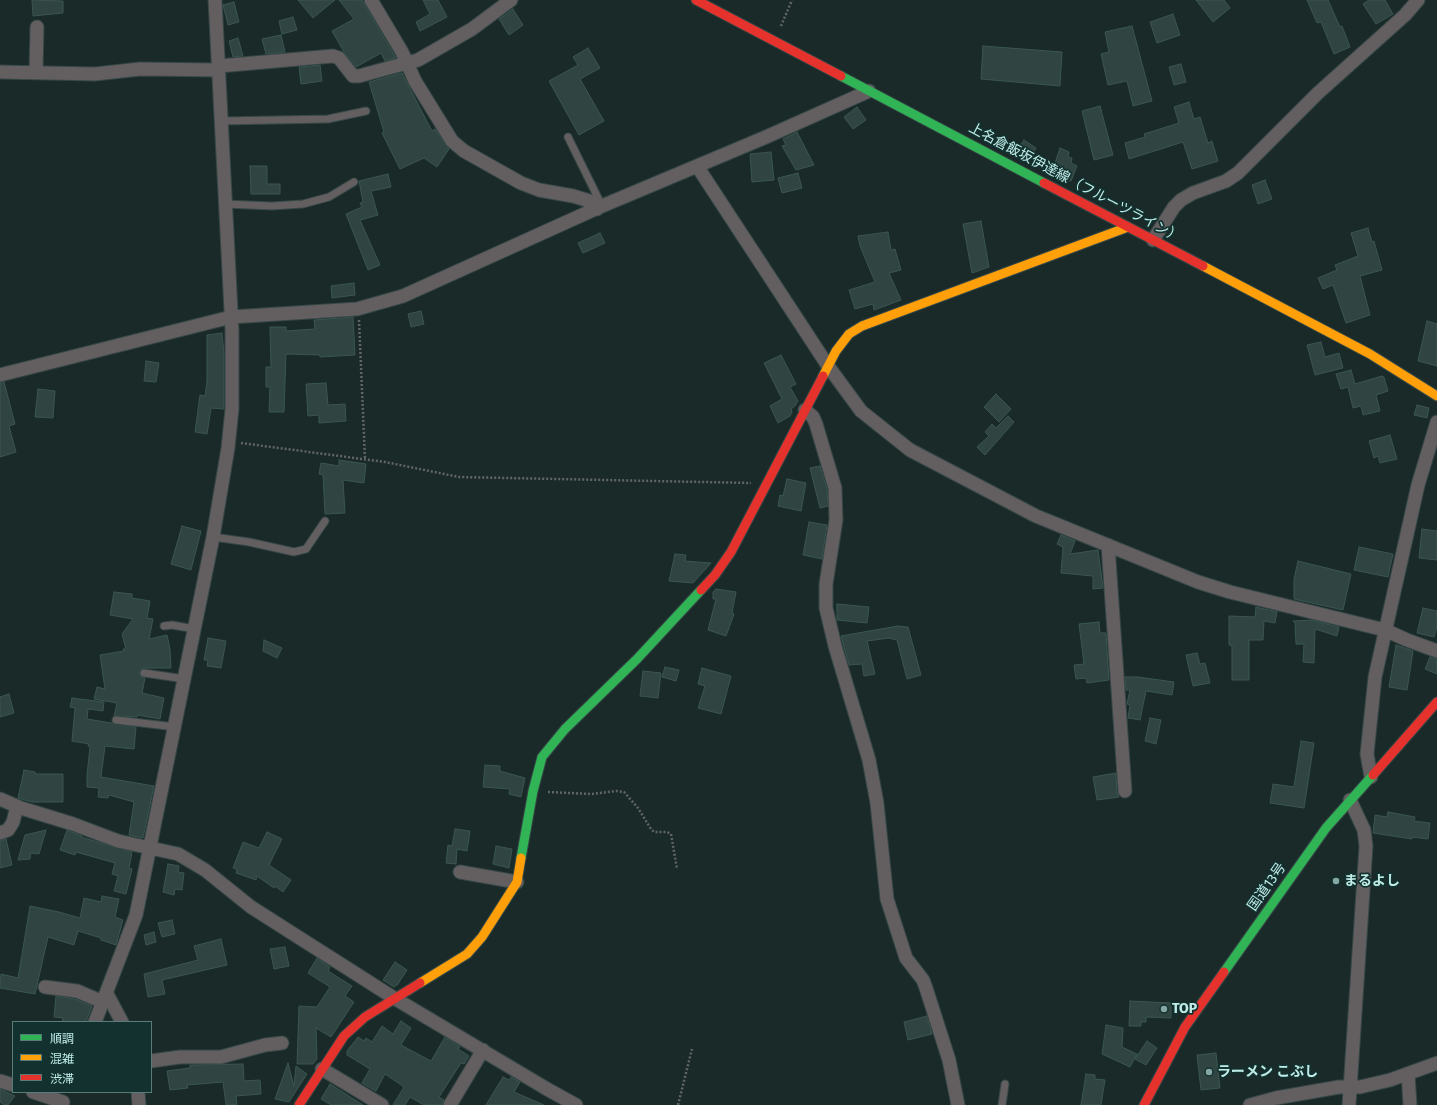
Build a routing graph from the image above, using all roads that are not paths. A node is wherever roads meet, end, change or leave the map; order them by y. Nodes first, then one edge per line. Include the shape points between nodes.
1 (215, 0) edge
2 (371, 0) edge
3 (511, 0) edge
4 (696, 0) edge
5 (1418, 0) edge
6 (37, 27) dead end
7 (406, 62) junction
8 (219, 68) junction
9 (0, 72) edge
10 (36, 72) junction
11 (869, 91) junction
12 (366, 111) dead end
13 (221, 121) junction
14 (568, 137) dead end
15 (698, 166) junction
16 (354, 182) dead end
17 (225, 204) junction
18 (600, 207) junction
19 (1128, 227) junction
20 (1153, 240) junction
21 (231, 317) junction
22 (828, 366) junction
23 (0, 375) edge
24 (1437, 396) edge
25 (805, 410) junction
26 (1437, 422) edge
27 (325, 521) dead end
28 (213, 537) junction
29 (1108, 545) junction
30 (164, 626) dead end
31 (195, 629) junction
32 (1385, 630) junction
33 (1437, 651) edge
34 (144, 673) dead end
35 (185, 679) junction
36 (1437, 702) edge
37 (116, 720) dead end
38 (176, 726) junction
39 (1371, 776) junction
40 (1125, 791) dead end
41 (0, 799) edge
42 (1350, 800) junction
43 (17, 806) junction
44 (0, 833) edge
45 (150, 847) junction
46 (460, 872) dead end
47 (517, 882) junction
48 (45, 987) dead end
49 (105, 998) junction
50 (394, 998) junction
51 (95, 1021) edge
52 (121, 1021) edge
53 (282, 1043) dead end
54 (484, 1050) junction
55 (152, 1061) edge
56 (1437, 1063) edge
57 (322, 1069) junction
58 (1408, 1074) junction
59 (0, 1080) edge
60 (1005, 1084) dead end
61 (12, 1085) edge
62 (1350, 1087) junction
63 (37, 1093) edge
64 (138, 1093) edge
65 (64, 1100) edge
66 (139, 1105) edge
67 (299, 1105) edge
68 (382, 1105) edge
69 (450, 1105) edge
70 (576, 1105) edge
71 (958, 1105) edge
72 (1002, 1105) edge
73 (1144, 1105) edge
74 (1250, 1105) edge
75 (1349, 1105) edge
76 (1410, 1105) edge

1 - 8 street
2 - 7 street
3 - 7 street via 472,29 418,60
4 - 11 main road, 上名倉飯坂伊達線（フルーツライン）
5 - 20 street via 1405,15 1318,93 1238,173 1226,181 1181,200
6 - 10 street
7 - 8 street via 359,76 353,76 339,58 333,56
7 - 18 street via 435,116 452,141 464,151 521,183 539,190 593,202
8 - 10 street via 140,69 96,74
8 - 13 street
9 - 10 street
11 - 15 street
11 - 19 main road, 上名倉飯坂伊達線（フルーツライン）
12 - 13 lane via 328,119
13 - 17 street
14 - 18 lane
15 - 18 street
15 - 22 street
16 - 17 lane via 329,197 303,204
17 - 21 street
18 - 21 street via 403,296 357,310
19 - 20 main road, 上名倉飯坂伊達線（フルーツライン）
19 - 22 main road via 862,326 849,334
20 - 24 main road, 上名倉飯坂伊達線（フルーツライン） via 1370,354
21 - 23 street
21 - 28 street via 233,380 229,442
22 - 25 main road
22 - 29 street via 861,411 910,450 1036,516
25 - 47 main road via 731,552 715,575 542,757 533,791
25 - 71 street via 816,424 834,488 836,520 826,584 826,608 869,760 877,803 887,899 906,958 926,988 949,1060
26 - 32 street via 1418,485
27 - 28 lane via 306,549 294,552
28 - 31 street
29 - 32 street via 1198,582 1230,592
29 - 40 street
30 - 31 lane via 172,624
31 - 35 street
32 - 33 street
32 - 39 street via 1374,677 1371,708 1367,754
34 - 35 lane
35 - 38 street
36 - 39 main road, 国道13号
37 - 38 lane
38 - 45 street
39 - 42 main road, 国道13号
41 - 43 street
42 - 62 street via 1364,830 1366,846
42 - 73 main road, 国道13号 via 1326,828 1185,1027
43 - 44 street via 8,830
43 - 45 street via 118,841
45 - 49 street via 136,915
45 - 50 street via 178,854 205,870 251,907
46 - 47 street
47 - 50 main road via 505,903 467,954
48 - 49 street
49 - 51 street
49 - 52 street
50 - 54 street
50 - 57 main road via 365,1017 344,1036
53 - 55 street via 221,1057 180,1057
54 - 69 street
54 - 70 street via 547,1090
56 - 58 street
57 - 67 main road
57 - 68 street
58 - 62 street
58 - 76 street
59 - 61 street
60 - 72 lane
62 - 74 street via 1276,1098
62 - 75 street
63 - 65 street
64 - 66 street

